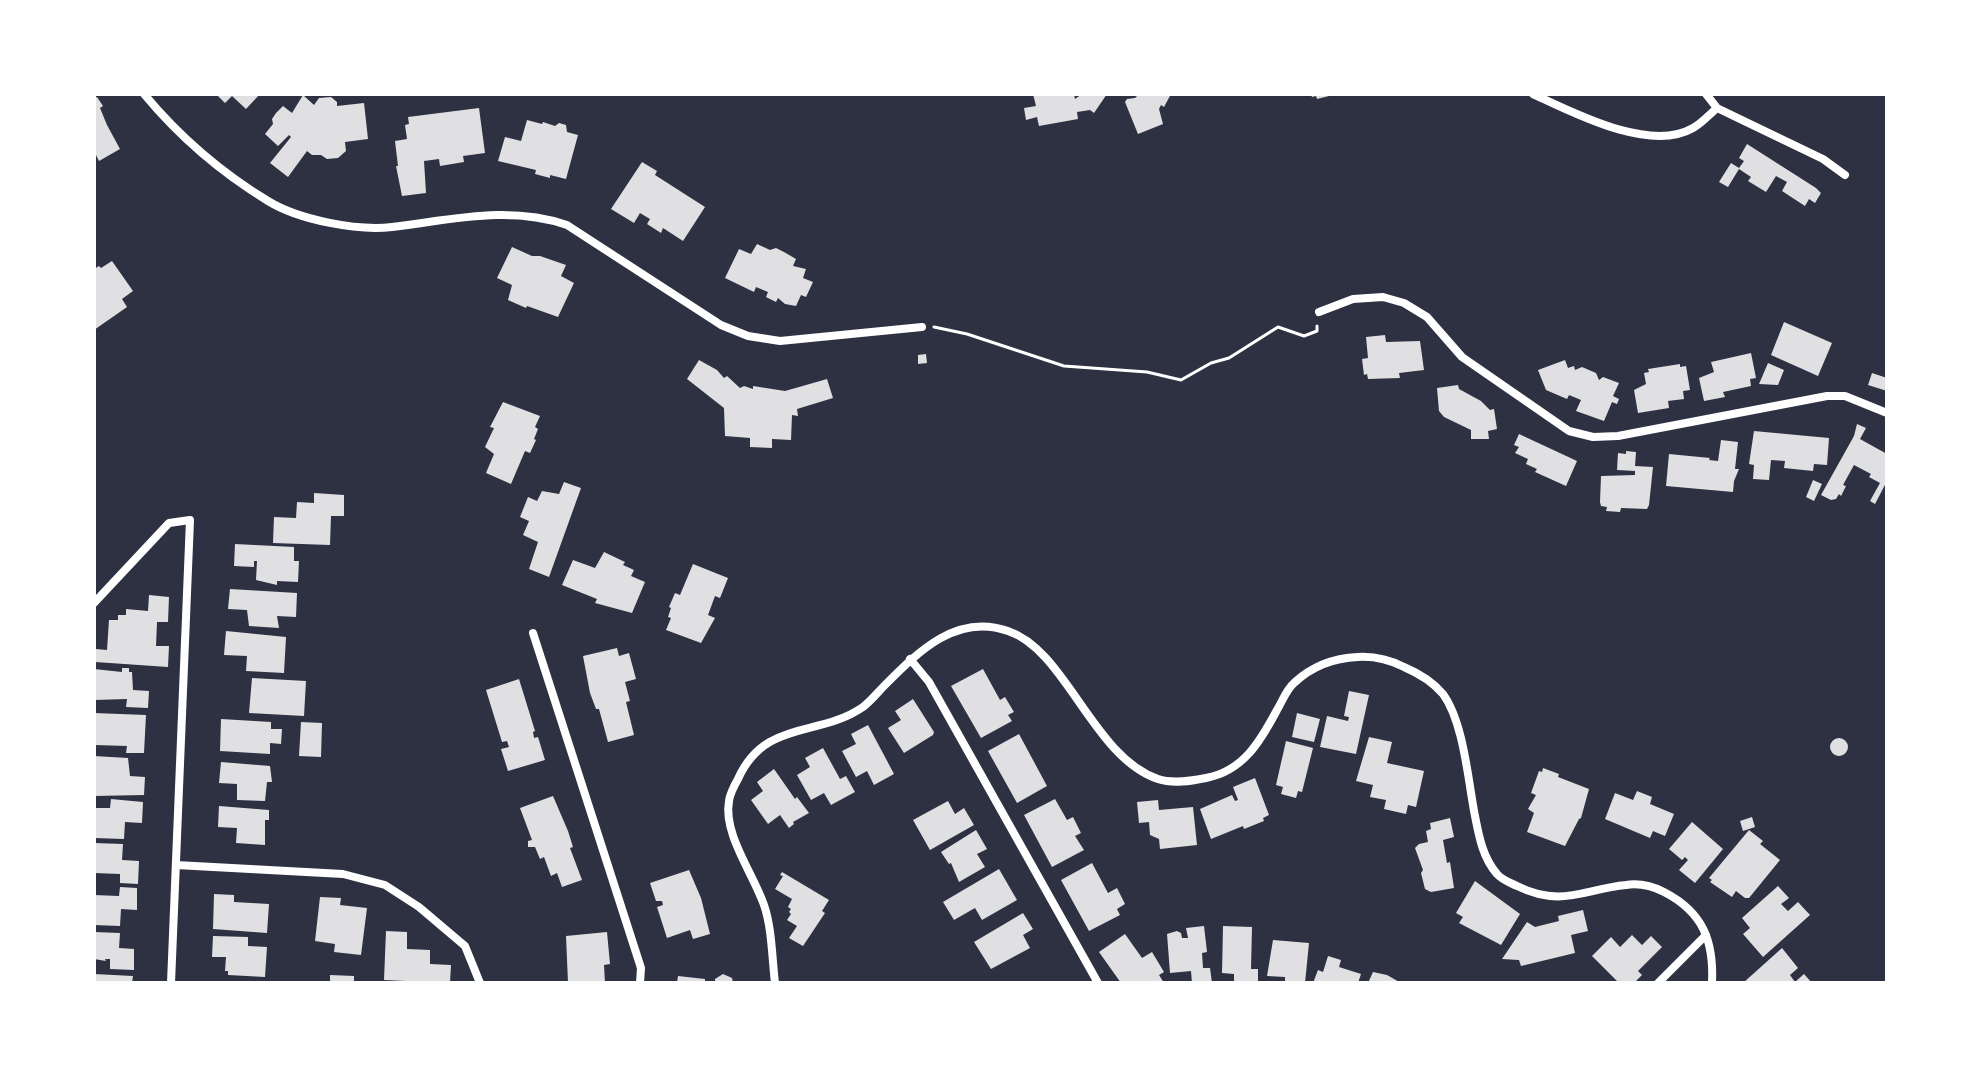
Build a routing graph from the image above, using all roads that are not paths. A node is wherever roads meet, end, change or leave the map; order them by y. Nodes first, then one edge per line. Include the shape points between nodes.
1 (144, 94) edge
2 (1533, 94) edge
3 (1706, 94) edge
4 (1717, 108) junction
5 (1845, 175) dead end
6 (1319, 312) road end
7 (922, 327) road end
8 (1887, 413) edge
9 (94, 603) edge
10 (533, 633) dead end
11 (910, 659) junction
12 (176, 865) junction
13 (1706, 935) junction
14 (171, 983) edge
15 (480, 983) edge
16 (640, 983) edge
17 (775, 983) edge
18 (1098, 983) edge
19 (1658, 983) edge
20 (1712, 983) edge

1 - 7 street via 198,149 270,203 295,213 355,227 495,214 546,218 567,225 721,325 748,336 780,341
2 - 4 street via 1591,121 1653,138 1692,129
3 - 4 street
4 - 5 street
6 - 8 street via 1353,299 1383,297 1404,303 1427,317 1462,357 1569,431 1593,437 1827,396 1845,396
9 - 12 street via 169,523 190,520
10 - 16 street via 641,968
11 - 13 street via 948,632 981,625 1011,631 1040,652 1120,756 1158,779 1186,782 1220,775 1245,760 1291,685 1327,661 1391,661 1419,673 1443,694 1456,723 1481,847 1499,877 1529,892 1558,897 1651,886 1695,913
11 - 17 street via 864,706 762,744 744,765 729,797 728,820 765,908
11 - 18 street via 929,682
12 - 14 street
12 - 15 street via 343,874 385,885 465,946
13 - 19 street
13 - 20 street

